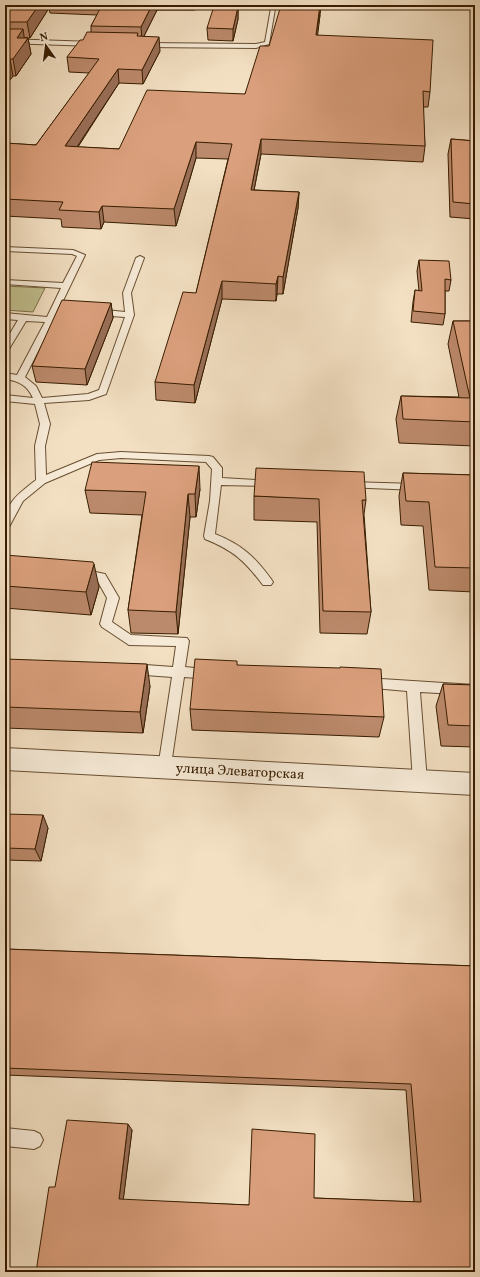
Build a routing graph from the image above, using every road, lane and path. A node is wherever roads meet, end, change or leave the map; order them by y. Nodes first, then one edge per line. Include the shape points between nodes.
1 (281, 5) edge
2 (5, 41) edge
3 (100, 44) edge
4 (139, 45) edge
5 (5, 249) edge
6 (140, 258) dead end
7 (5, 282) edge
8 (66, 286) junction
9 (55, 309) junction
10 (70, 310) edge
11 (85, 312) edge
12 (130, 315) junction
13 (5, 316) edge
14 (23, 318) junction
15 (50, 320) junction
16 (5, 349) edge
17 (5, 376) edge
18 (20, 378) junction
19 (5, 398) edge
20 (39, 401) junction
21 (41, 481) junction
22 (216, 481) junction
23 (279, 483) edge
24 (342, 485) edge
25 (428, 488) edge
26 (5, 524) edge
27 (72, 571) edge
28 (267, 582) dead end
29 (123, 669) edge
30 (178, 672) junction
31 (225, 675) edge
32 (350, 682) edge
33 (413, 686) junction
34 (475, 690) edge
35 (5, 759) edge
36 (165, 768) junction
37 (420, 781) junction
38 (475, 784) edge
39 (5, 1137) edge
40 (34, 1140) dead end

1 - 4 lane via 273,8 267,43 256,46
2 - 3 lane
5 - 8 lane via 73,252 81,255
6 - 12 lane via 127,293
7 - 8 lane
8 - 9 lane
9 - 10 lane
9 - 15 lane
11 - 12 lane
12 - 20 lane via 103,392 88,397
13 - 14 lane
14 - 15 lane
14 - 16 lane
15 - 18 lane
17 - 18 lane
18 - 20 lane via 33,388
19 - 20 lane
20 - 21 lane via 45,424 40,446
21 - 22 lane via 97,456 121,455 209,459 217,468
21 - 26 lane via 19,499
22 - 23 lane
22 - 28 lane via 209,536 235,546
24 - 25 lane
27 - 30 lane via 101,577 113,598 106,624 129,640 183,641
29 - 30 lane
30 - 31 lane
30 - 36 lane
32 - 33 lane
33 - 34 lane
33 - 37 lane
35 - 36 street, улица Элеваторская
36 - 37 street, улица Элеваторская
37 - 38 street, улица Элеваторская
39 - 40 lane

